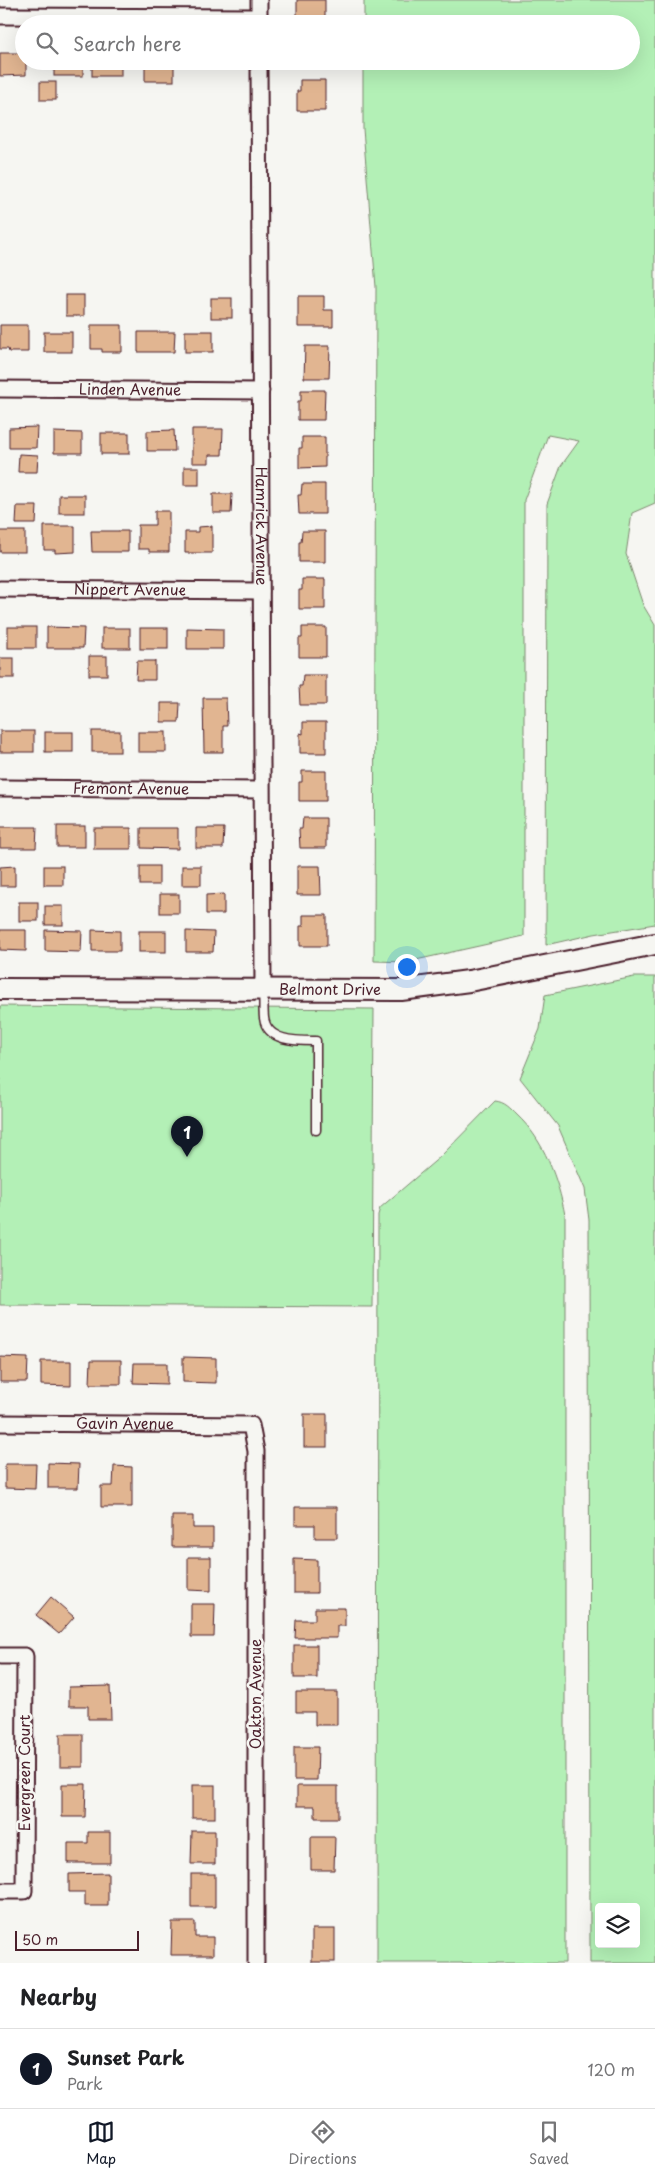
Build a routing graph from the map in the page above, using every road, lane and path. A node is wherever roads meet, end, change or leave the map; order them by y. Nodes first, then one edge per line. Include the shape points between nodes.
1 (259, 0) edge
2 (259, 15) edge
3 (0, 16) edge
4 (15, 16) edge
5 (259, 70) edge
6 (0, 389) edge
7 (261, 391) junction
8 (0, 589) edge
9 (261, 591) junction
10 (0, 788) edge
11 (261, 790) junction
12 (655, 944) edge
13 (0, 989) edge
14 (263, 990) junction
15 (316, 1130) dead end
16 (0, 1423) edge
17 (251, 1425) joint
18 (0, 1656) edge
19 (0, 1891) edge
20 (256, 1963) edge

1 - 2 street
3 - 4 street
5 - 7 street, Hamrick Avenue
6 - 7 street, Linden Avenue
7 - 9 street, Hamrick Avenue
8 - 9 street, Nippert Avenue
9 - 11 street, Hamrick Avenue
10 - 11 street, Fremont Avenue
11 - 14 street, Hamrick Avenue
12 - 14 street, Belmont Drive via 436,987
13 - 14 street, Belmont Drive
14 - 15 lane via 264,1019 272,1032 288,1040 316,1041
16 - 17 street, Gavin Avenue
17 - 20 street, Oakton Avenue via 256,1451
18 - 19 street, Evergreen Court via 25,1656 24,1891

